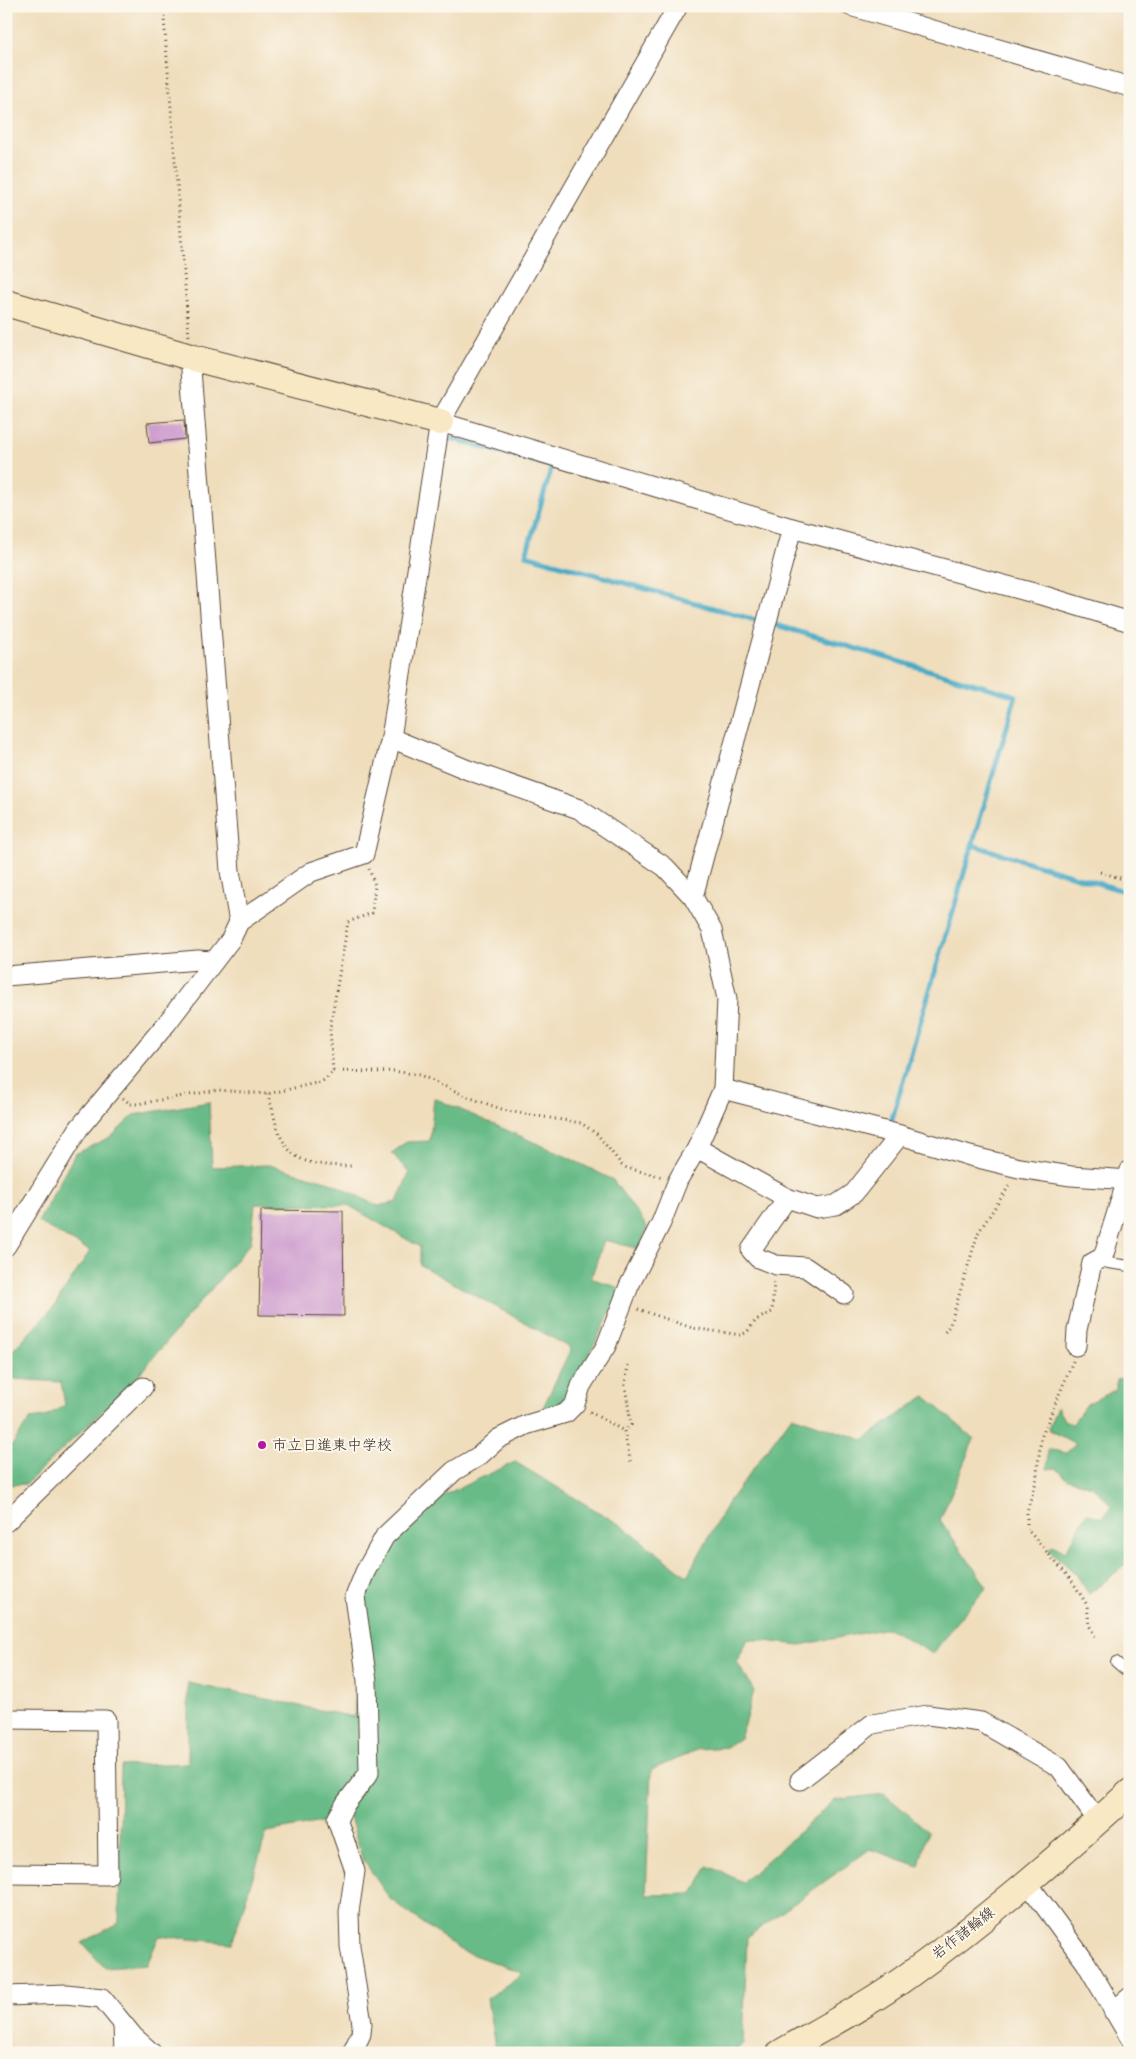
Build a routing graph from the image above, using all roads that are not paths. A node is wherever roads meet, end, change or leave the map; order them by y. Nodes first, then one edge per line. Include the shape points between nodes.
1 (678, 6) edge
2 (850, 6) edge
3 (1130, 87) edge
4 (6, 303) edge
5 (190, 357) junction
6 (440, 422) junction
7 (792, 528) junction
8 (1130, 622) edge
9 (391, 738) junction
10 (693, 896) junction
11 (239, 922) junction
12 (212, 961) junction
13 (6, 976) edge
14 (723, 1090) junction
15 (900, 1135) junction
16 (697, 1148) junction
17 (1129, 1177) edge
18 (787, 1198) junction
19 (6, 1246) edge
20 (1103, 1257) junction
21 (1130, 1266) edge
22 (844, 1294) dead end
23 (1076, 1346) road end
24 (143, 1387) dead end
25 (6, 1522) edge
26 (1116, 1662) dead end
27 (1130, 1674) edge
28 (6, 1719) edge
29 (800, 1780) dead end
30 (1130, 1792) edge
31 (1098, 1821) junction
32 (6, 1874) edge
33 (1027, 1882) junction
34 (6, 1996) edge
35 (1130, 1997) edge
36 (1114, 2011) junction
37 (123, 2025) junction
38 (1129, 2035) edge
39 (124, 2053) edge
40 (152, 2053) edge
41 (352, 2053) edge
42 (780, 2053) edge

1 - 6 street
2 - 3 street
4 - 5 street
5 - 6 street
5 - 11 street via 230,871
6 - 7 street
6 - 9 street
7 - 8 street
7 - 10 street
9 - 10 street via 468,770 579,809 665,867
9 - 11 street via 364,854 311,872
10 - 14 street via 712,930 727,999
11 - 12 street via 231,939
12 - 13 street
12 - 19 street via 167,1023 78,1128
14 - 15 street
14 - 16 street
15 - 17 street via 1015,1167 1071,1176
15 - 18 street via 854,1193 836,1205 817,1208
16 - 18 street
16 - 41 street via 678,1180 606,1346 581,1386 575,1404 566,1413 526,1425 498,1438 479,1456 454,1471 385,1536 364,1572 356,1596 367,1680 369,1772 337,1819 355,1870 349,1912 350,1946 362,2024
17 - 20 street
18 - 22 street via 751,1250 758,1258 776,1265 805,1267
20 - 21 lane via 1108,1263
20 - 23 street via 1092,1262
24 - 25 street
26 - 27 lane
28 - 32 street via 106,1720 108,1875
29 - 31 street via 872,1724 928,1715 981,1722 1059,1767
30 - 31 street, 岩作諸輪線
31 - 33 street, 岩作諸輪線
33 - 36 street via 1086,1963
33 - 42 street, 岩作諸輪線 via 913,1972
34 - 37 street via 66,1994 102,1998
35 - 36 street
36 - 38 street
37 - 39 street
37 - 40 street

